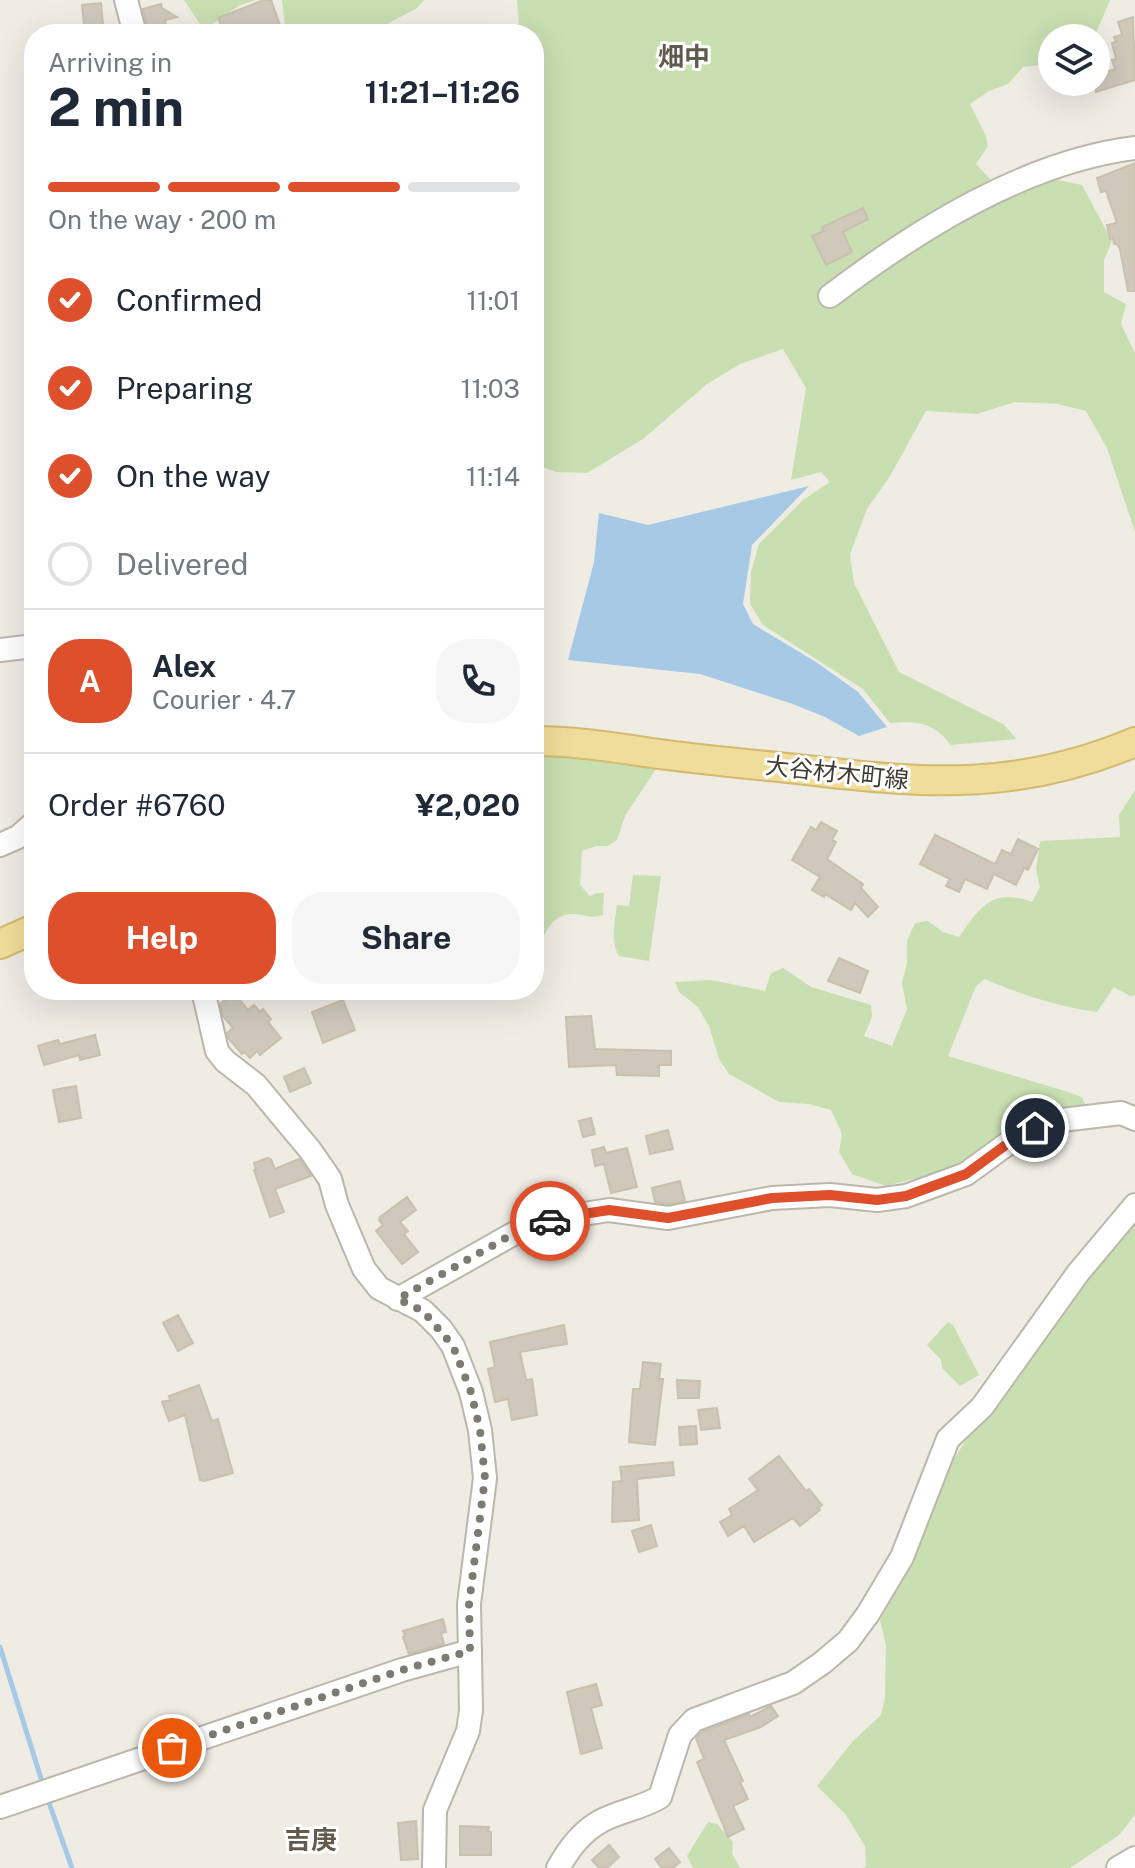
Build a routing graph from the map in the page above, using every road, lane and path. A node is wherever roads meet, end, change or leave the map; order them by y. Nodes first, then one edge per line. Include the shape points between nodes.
1 (126, 0) edge
2 (132, 24) edge
3 (1135, 148) edge
4 (830, 296) dead end
5 (24, 647) edge
6 (0, 650) edge
7 (544, 742) edge
8 (1135, 742) edge
9 (24, 832) edge
10 (0, 845) edge
11 (24, 933) edge
12 (0, 944) edge
13 (205, 1000) edge
14 (1135, 1119) edge
15 (1135, 1205) edge
16 (398, 1299) junction
17 (470, 1651) junction
18 (0, 1807) edge
19 (1135, 1858) edge
20 (434, 1868) edge
21 (558, 1868) edge
22 (1118, 1868) edge

1 - 2 street
3 - 4 street via 1069,163 933,224
5 - 6 street
7 - 8 main road, 大谷材木町線 via 947,782 1074,765
9 - 10 street
11 - 12 main road
13 - 16 street via 217,1051 256,1085 310,1150 330,1179 364,1269 379,1288
14 - 16 street via 1121,1113 1035,1128 966,1174 906,1196 772,1198 668,1218 609,1210 564,1217 513,1234
15 - 21 street via 1078,1273 982,1407 948,1439 902,1557 848,1641 793,1683 694,1720 680,1735 660,1797 583,1834
16 - 17 street via 423,1311 453,1346 480,1430 485,1478 469,1604
17 - 18 street
17 - 20 street via 468,1731 435,1810
19 - 22 street

